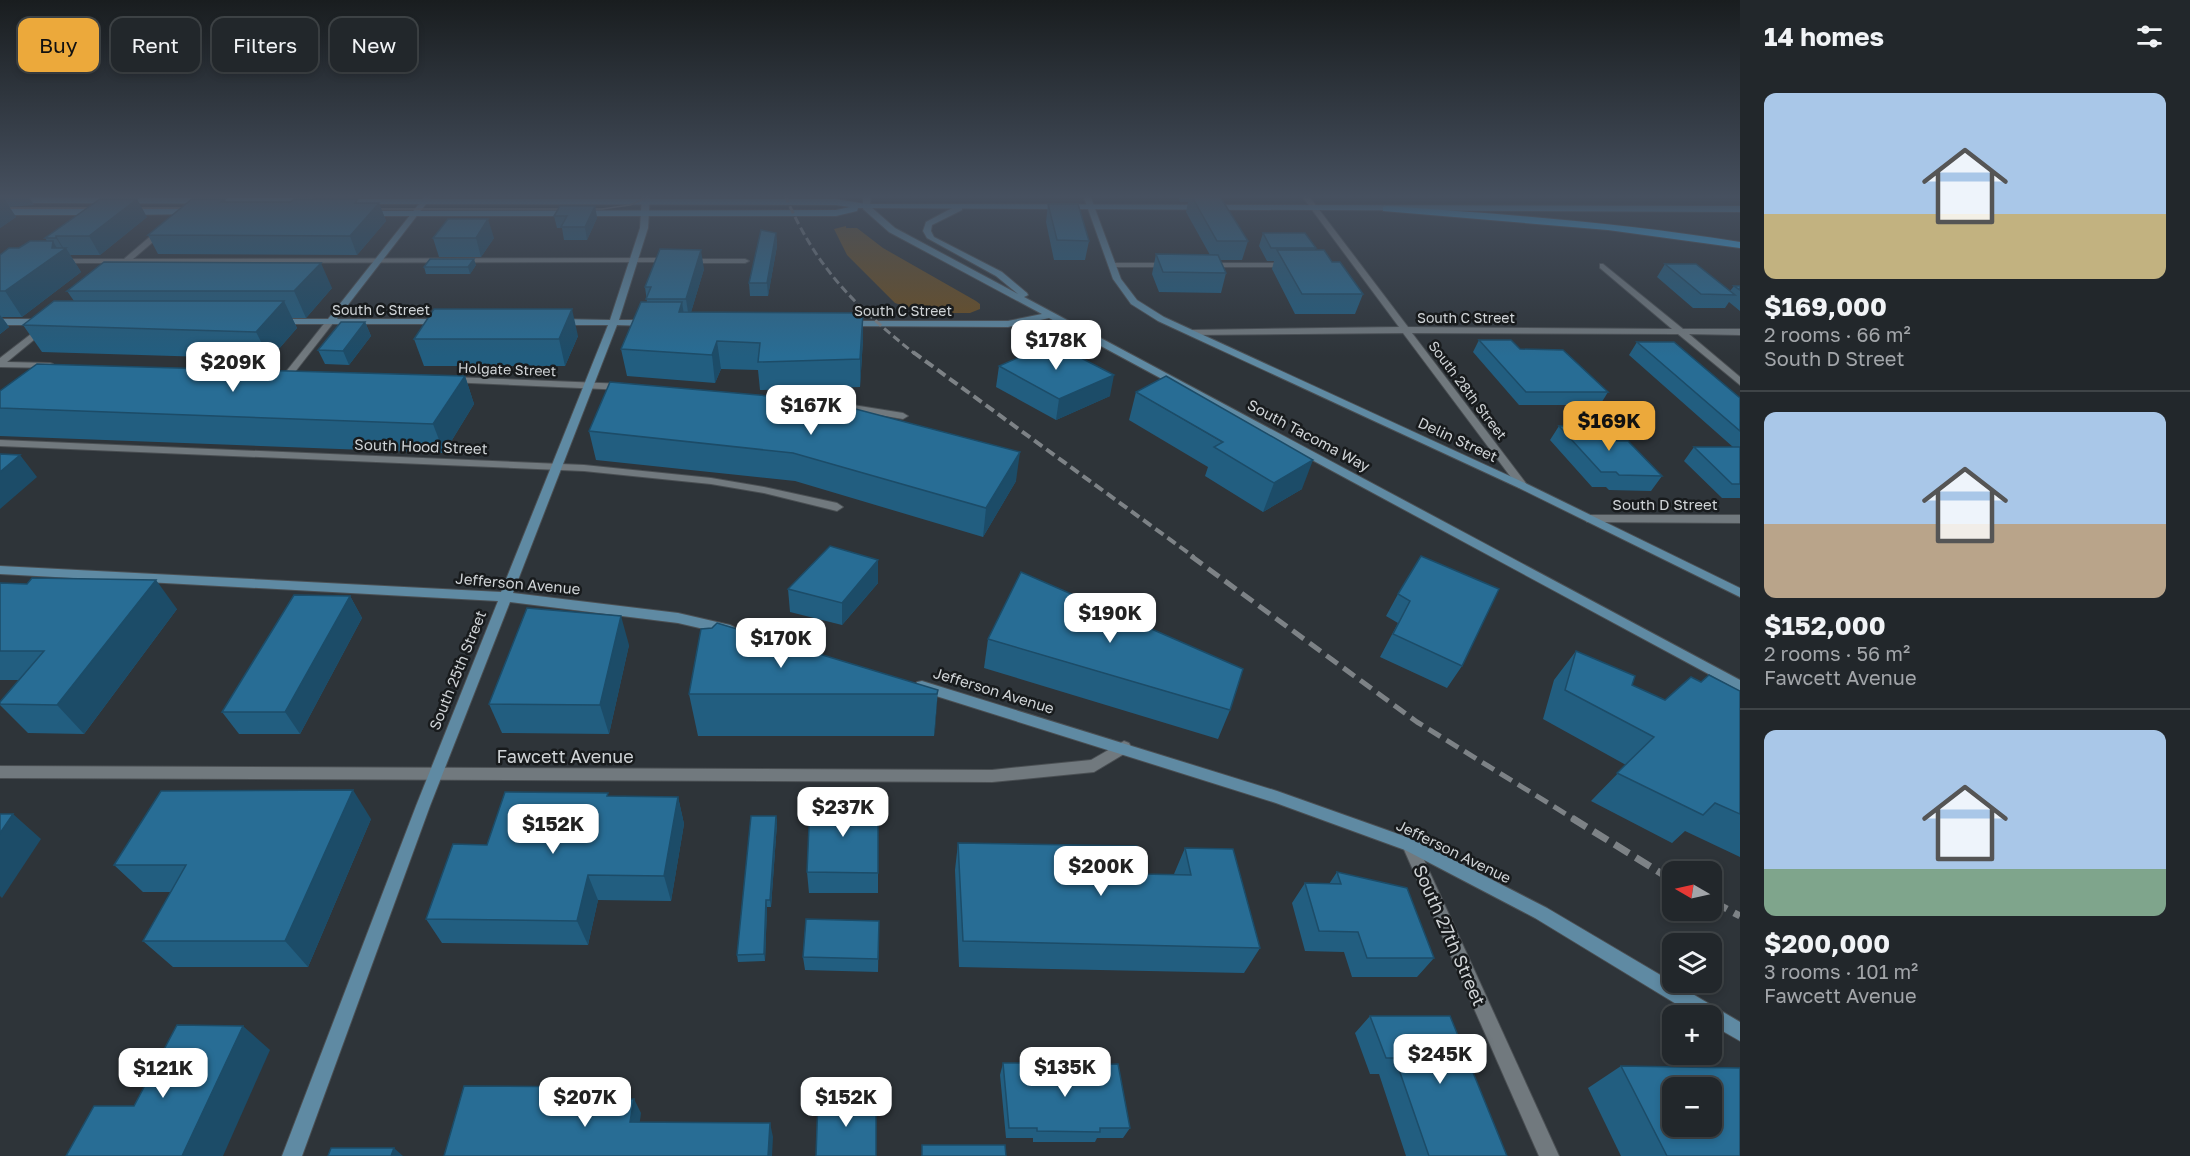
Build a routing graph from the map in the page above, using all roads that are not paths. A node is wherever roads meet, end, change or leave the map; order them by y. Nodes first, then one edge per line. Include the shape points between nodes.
1 (140, 249) edge
2 (387, 249) edge
3 (639, 249) edge
4 (927, 249) edge
5 (952, 249) edge
6 (1106, 249) edge
7 (1341, 249) edge
8 (378, 260) junction
9 (636, 260) junction
10 (44, 261) edge
11 (126, 261) junction
12 (745, 261) dead end
13 (1180, 265) edge
14 (1202, 265) edge
15 (1293, 265) edge
16 (1112, 266) junction
17 (1603, 266) dead end
18 (117, 268) edge
19 (1040, 310) junction
20 (1050, 315) junction
21 (0, 322) edge
22 (267, 322) edge
23 (330, 322) junction
24 (452, 322) edge
25 (546, 322) edge
26 (614, 322) junction
27 (653, 323) edge
28 (842, 324) edge
29 (1407, 330) junction
30 (1680, 331) junction
31 (1740, 332) edge
32 (1192, 333) junction
33 (0, 364) edge
34 (57, 367) edge
35 (277, 375) edge
36 (288, 375) junction
37 (300, 376) edge
38 (439, 380) edge
39 (1740, 382) edge
40 (589, 385) junction
41 (634, 388) edge
42 (812, 402) edge
43 (903, 416) dead end
44 (0, 443) edge
45 (559, 466) junction
46 (1523, 486) junction
47 (837, 507) dead end
48 (1591, 519) junction
49 (1740, 519) edge
50 (0, 570) edge
51 (1740, 593) edge
52 (507, 597) junction
53 (746, 634) edge
54 (911, 682) edge
55 (1740, 686) edge
56 (1124, 747) junction
57 (0, 772) edge
58 (436, 775) junction
59 (1410, 845) junction
60 (1740, 1032) edge
61 (292, 1156) edge
62 (1549, 1156) edge

1 - 11 street
2 - 8 street
3 - 9 street, South 25th Street
4 - 19 street, South Tacoma Way
5 - 19 street via 999,274
6 - 16 street
7 - 29 street, South 28th Street
8 - 9 street
8 - 11 street
8 - 23 street
9 - 12 street
9 - 26 street, South 25th Street
10 - 11 street
11 - 18 street
13 - 16 street
14 - 15 street
16 - 32 street, Delin Street via 1134,302
17 - 30 street
19 - 20 street, South Tacoma Way
20 - 28 street, South C Street via 1008,324
20 - 55 street, South Tacoma Way
21 - 33 street via 51,322
22 - 23 street, South C Street
23 - 24 street, South C Street
23 - 36 street
25 - 26 street
26 - 27 street
26 - 40 street, South 25th Street
29 - 30 street, South C Street
29 - 32 street, South C Street
29 - 46 street, South 28th Street
30 - 31 street, South C Street
30 - 39 street
32 - 46 street, Delin Street
33 - 34 street
35 - 36 street
36 - 37 street
38 - 40 street, Holgate Street
40 - 41 street, Holgate Street
40 - 45 street, South 25th Street
42 - 43 street
44 - 45 street, South Hood Street
45 - 47 street, South Hood Street via 711,482
45 - 52 street, South 25th Street
46 - 48 street, Delin Street
48 - 49 street, South D Street
48 - 51 street, Delin Street
50 - 52 street, Jefferson Avenue
52 - 53 street, Jefferson Avenue via 678,618
52 - 58 street, South 25th Street
54 - 56 street, Jefferson Avenue
56 - 58 street, Fawcett Avenue via 1094,766 992,776
56 - 59 street, Jefferson Avenue
57 - 58 street, Fawcett Avenue
58 - 61 street, South 25th Street
59 - 60 street, Jefferson Avenue via 1540,913
59 - 62 street, South 27th Street

